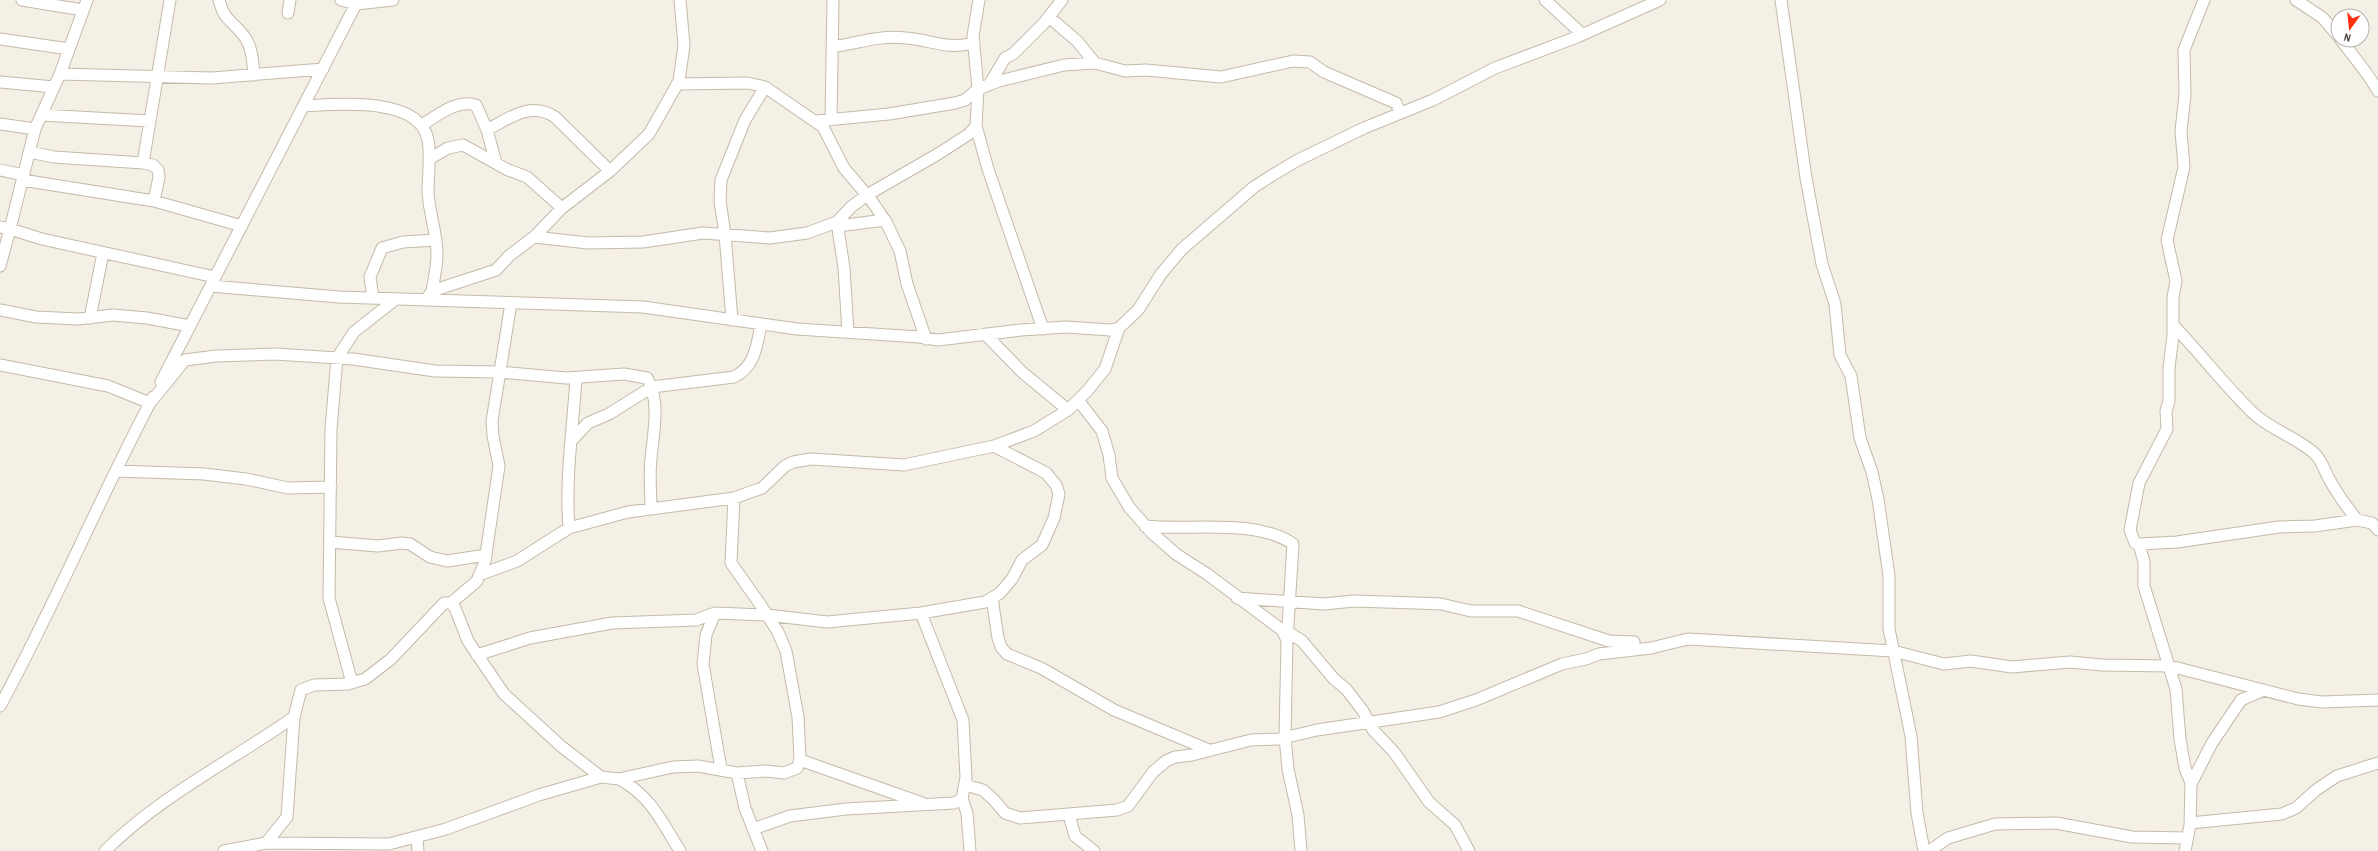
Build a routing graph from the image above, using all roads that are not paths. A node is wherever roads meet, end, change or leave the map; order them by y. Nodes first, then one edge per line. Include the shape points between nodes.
1 (22, 0) edge
2 (170, 0) edge
3 (219, 0) edge
4 (290, 0) edge
5 (341, 0) edge
6 (393, 0) edge
7 (680, 0) edge
8 (833, 0) edge
9 (979, 0) edge
10 (1062, 0) edge
11 (1545, 0) edge
12 (1660, 0) edge
13 (1782, 0) edge
14 (2204, 0) edge
15 (2296, 0) edge
16 (357, 2) edge
17 (85, 5) edge
18 (288, 13) dead end
19 (1049, 17) junction
20 (2330, 26) edge
21 (1582, 34) junction
22 (0, 39) edge
23 (974, 43) junction
24 (832, 47) junction
25 (2348, 48) edge
26 (69, 49) junction
27 (1095, 63) junction
28 (323, 69) junction
29 (60, 74) junction
30 (156, 76) junction
31 (254, 76) junction
32 (0, 82) edge
33 (677, 84) junction
34 (989, 85) junction
35 (54, 87) junction
36 (765, 87) junction
37 (978, 89) junction
38 (2378, 91) edge
39 (304, 106) junction
40 (1400, 113) junction
41 (41, 115) junction
42 (831, 120) junction
43 (150, 121) junction
44 (816, 121) junction
45 (0, 124) edge
46 (422, 125) junction
47 (976, 126) junction
48 (35, 129) junction
49 (487, 130) junction
50 (29, 152) junction
51 (428, 159) junction
52 (143, 163) junction
53 (496, 163) junction
54 (0, 170) edge
55 (610, 171) junction
56 (23, 177) junction
57 (867, 195) junction
58 (154, 201) junction
59 (562, 208) junction
60 (884, 220) junction
61 (837, 224) junction
62 (242, 226) junction
63 (5, 228) edge
64 (725, 234) junction
65 (534, 237) junction
66 (436, 240) junction
67 (103, 253) junction
68 (0, 266) edge
69 (213, 282) junction
70 (429, 295) junction
71 (373, 298) junction
72 (396, 299) junction
73 (511, 303) junction
74 (0, 310) edge
75 (90, 318) junction
76 (732, 320) junction
77 (761, 324) junction
78 (2173, 325) junction
79 (190, 326) junction
80 (1119, 328) junction
81 (1043, 329) junction
82 (848, 332) junction
83 (985, 334) junction
84 (926, 339) junction
85 (337, 358) junction
86 (0, 365) edge
87 (500, 372) junction
88 (576, 378) junction
89 (652, 387) junction
90 (1078, 400) junction
91 (150, 403) junction
92 (1068, 410) junction
93 (572, 439) junction
94 (994, 446) junction
95 (116, 470) junction
96 (331, 487) junction
97 (734, 498) junction
98 (651, 509) junction
99 (2357, 520) junction
100 (1145, 526) junction
101 (568, 528) junction
102 (2378, 530) edge
103 (330, 542) junction
104 (2139, 545) junction
105 (486, 555) junction
106 (479, 575) junction
107 (992, 598) junction
108 (1237, 598) junction
109 (451, 603) junction
110 (1289, 603) junction
111 (715, 613) junction
112 (921, 613) junction
113 (767, 615) junction
114 (1287, 636) junction
115 (1663, 645) junction
116 (1894, 651) junction
117 (477, 654) junction
118 (2170, 666) junction
119 (352, 683) junction
120 (2264, 690) junction
121 (2378, 700) edge
122 (0, 706) edge
123 (294, 717) junction
124 (1370, 724) junction
125 (1285, 737) junction
126 (1209, 750) junction
127 (800, 760) junction
128 (2378, 763) edge
129 (721, 769) junction
130 (737, 773) junction
131 (601, 777) junction
132 (619, 779) junction
133 (2191, 784) junction
134 (965, 785) junction
135 (962, 799) junction
136 (927, 805) junction
137 (1069, 815) junction
138 (2190, 823) junction
139 (753, 829) junction
140 (417, 837) junction
141 (2187, 838) junction
142 (266, 843) junction
143 (105, 851) edge
144 (225, 851) edge
145 (418, 851) edge
146 (680, 851) edge
147 (762, 851) edge
148 (970, 851) edge
149 (1094, 851) edge
150 (1301, 851) edge
151 (1469, 851) edge
152 (1924, 851) edge
153 (1929, 851) edge
154 (2185, 851) edge

1 - 17 street
2 - 30 street
3 - 31 street via 223,15 245,37
4 - 18 street
5 - 16 street
6 - 16 street
7 - 33 street via 684,46
8 - 24 street
9 - 23 street via 973,30
10 - 19 street
11 - 21 street
12 - 21 street
13 - 116 street via 1806,178 1822,264 1835,304 1837,343 1842,360 1851,376 1860,438 1878,499 1886,554 1888,617
14 - 78 street via 2184,50 2185,95 2181,120 2184,166 2167,240 2176,280
15 - 20 street via 2323,18
16 - 28 street
17 - 26 street
19 - 27 street via 1077,41
19 - 34 street via 1013,54 1004,58
21 - 40 street via 1495,68 1452,91
22 - 26 street
23 - 24 street via 959,46 936,45 907,38 875,37
23 - 37 street
24 - 42 street
25 - 38 street via 2365,68
26 - 29 street
27 - 34 street via 1064,65
27 - 40 street via 1125,71 1146,70 1221,77 1293,61 1310,62 1324,72 1396,102
28 - 31 street
28 - 39 street
29 - 30 street
29 - 35 street
30 - 31 street
30 - 43 street
32 - 35 street
33 - 36 street via 748,83
33 - 55 street via 649,134
34 - 37 street
35 - 41 street
36 - 44 street
36 - 64 street via 745,120 721,180 720,201
37 - 42 street via 965,100 955,103
37 - 47 street
39 - 46 street via 375,106 410,114
39 - 62 street
40 - 80 street via 1298,160 1254,186 1182,249 1161,274 1138,310
41 - 43 street
41 - 48 street
42 - 44 street
43 - 52 street
44 - 57 street via 823,127 844,168
45 - 48 street
46 - 49 street via 454,106 469,103 476,105
46 - 51 street via 428,139
47 - 57 street via 969,134 938,154
47 - 81 street via 988,169
48 - 50 street
49 - 53 street
49 - 55 street via 526,110 545,110
50 - 52 street
50 - 56 street
51 - 53 street via 448,148 464,145
51 - 66 street via 428,193
52 - 58 street via 158,170
53 - 59 street via 527,176
54 - 56 street
55 - 59 street
56 - 58 street
56 - 63 street
57 - 60 street
57 - 61 street via 851,207
58 - 62 street
59 - 65 street
60 - 61 street
60 - 84 street via 900,250 907,284
61 - 64 street via 788,237
61 - 82 street via 844,268
62 - 69 street
63 - 67 street
63 - 68 street
64 - 65 street via 703,233 643,242 588,244
64 - 76 street
65 - 70 street via 509,256 496,270
66 - 70 street via 437,255
66 - 71 street via 403,242 382,248 370,277
67 - 69 street
67 - 75 street
69 - 71 street via 292,294
69 - 79 street
70 - 72 street
70 - 73 street
71 - 72 street
72 - 85 street via 354,332
73 - 76 street via 643,307
73 - 87 street
74 - 75 street via 36,317
75 - 79 street via 113,315
76 - 77 street
77 - 82 street
77 - 89 street via 755,353 743,372 734,377
78 - 99 street via 2205,358 2218,378 2254,414 2314,453 2344,504
78 - 104 street via 2166,434 2157,445 2139,483 2130,530 2135,543
79 - 91 street
80 - 81 street
80 - 90 street via 1105,369
81 - 83 street
82 - 84 street
83 - 84 street via 938,340
83 - 92 street via 1022,372
85 - 87 street via 435,371
85 - 91 street via 275,354 185,360
85 - 96 street via 331,429
86 - 91 street via 108,386
87 - 88 street
87 - 105 street via 492,431 499,466
88 - 89 street via 624,374 646,378
88 - 93 street
89 - 93 street via 609,414 588,422
89 - 98 street via 654,424 650,461
90 - 92 street
90 - 100 street via 1102,431 1110,455 1112,478 1129,507
91 - 95 street
92 - 94 street via 1034,431
93 - 101 street via 566,493
94 - 97 street via 904,465 811,459 799,461 785,466 762,488
94 - 107 street via 1046,473 1056,485 1059,494 1054,518 1042,545 1022,560 1012,579
95 - 96 street via 204,474 288,488
95 - 122 street via 21,668
96 - 103 street
97 - 98 street
97 - 113 street via 731,562
98 - 101 street via 628,512
99 - 102 street via 2372,523
99 - 104 street
100 - 108 street via 1176,554
100 - 110 street via 1185,528 1205,525 1237,528 1284,538 1293,544
101 - 106 street via 518,562
103 - 105 street via 378,546 410,544 430,557 447,561
103 - 119 street via 328,598
104 - 118 street via 2144,562 2144,586
105 - 106 street
106 - 109 street via 477,581
107 - 112 street via 985,602
107 - 126 street via 1000,647 1007,654 1041,668 1114,710
108 - 110 street
108 - 114 street
109 - 117 street via 468,641
109 - 119 street via 444,603 391,659 364,679
110 - 114 street
110 - 115 street via 1416,603 1441,604 1471,611 1518,611 1608,642 1650,642
111 - 113 street
111 - 117 street via 696,620 640,620 557,632
111 - 129 street via 706,635 703,664
112 - 113 street via 826,622
112 - 134 street via 963,720
113 - 127 street via 786,651 798,717
114 - 124 street via 1302,642 1346,689
114 - 125 street
115 - 116 street via 1688,639 1709,639
115 - 124 street via 1598,654 1562,664 1446,710
116 - 118 street via 1944,664 1971,661 2012,667 2070,662 2102,666
116 - 152 street via 1911,736 1917,813
117 - 131 street via 504,694 521,712
118 - 120 street
118 - 133 street via 2176,689 2185,768
119 - 123 street via 314,685 301,690
120 - 121 street via 2322,702
120 - 133 street via 2241,700 2212,743
123 - 142 street via 287,817
123 - 143 street via 256,744 167,799
124 - 125 street
124 - 151 street via 1410,773 1429,802 1455,825
125 - 126 street via 1251,740
125 - 150 street via 1288,769 1298,815
126 - 137 street via 1166,761 1153,772 1128,806 1117,810
127 - 130 street via 797,768 784,773
127 - 136 street
128 - 138 street via 2337,776 2296,808 2282,814
129 - 130 street
129 - 132 street via 698,766 673,767
130 - 139 street
131 - 132 street
131 - 140 street via 539,795 446,830
132 - 146 street via 633,787 664,820
133 - 138 street
134 - 135 street
134 - 137 street via 983,790 1010,817
135 - 136 street via 954,803
135 - 148 street via 967,813
136 - 139 street via 846,809 790,816
137 - 149 street via 1075,836
138 - 141 street
139 - 147 street
140 - 142 street via 389,844
140 - 145 street
141 - 153 street via 2132,837 2056,823 1995,824 1948,838
141 - 154 street
142 - 144 street

